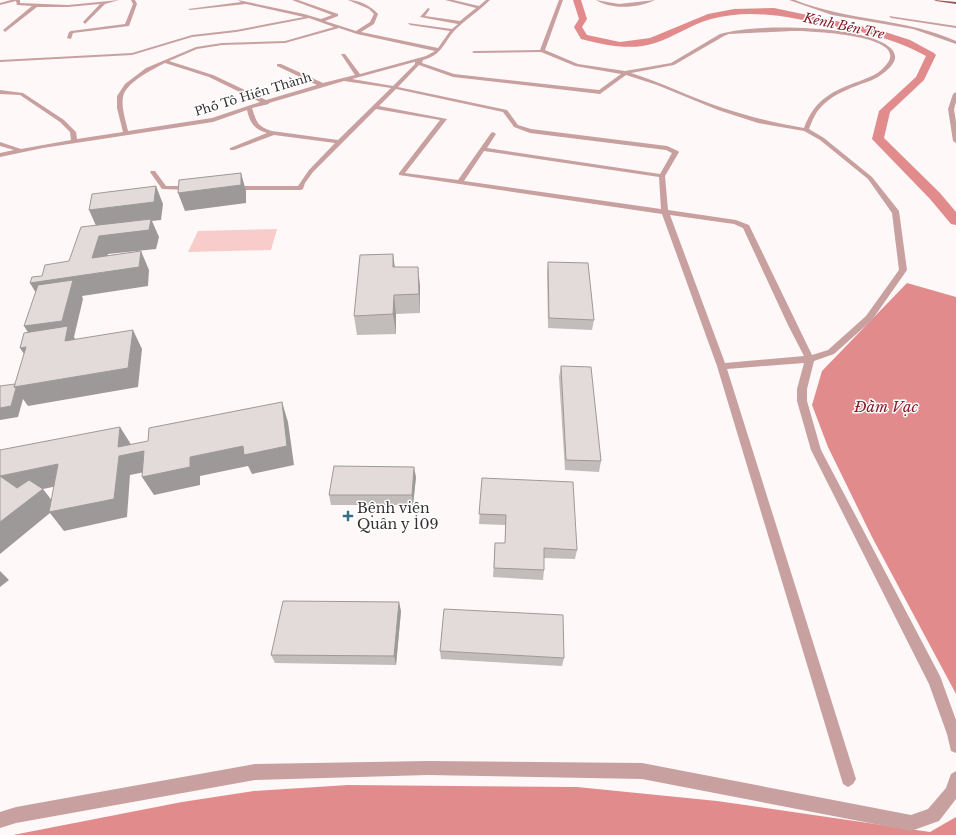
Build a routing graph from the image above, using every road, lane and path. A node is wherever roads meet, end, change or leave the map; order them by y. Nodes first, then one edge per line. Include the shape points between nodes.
1 (17, 0) edge
2 (117, 0) edge
3 (133, 0) edge
4 (240, 0) edge
5 (294, 0) edge
6 (350, 0) edge
7 (447, 0) edge
8 (488, 0) edge
9 (561, 0) edge
10 (598, 0) edge
11 (653, 0) edge
12 (791, 0) edge
13 (936, 0) edge
14 (956, 1) edge
15 (103, 3) junction
16 (246, 3) junction
17 (0, 4) edge
18 (36, 5) junction
19 (479, 7) junction
20 (190, 9) dead end
21 (428, 10) dead end
22 (870, 14) dead end
23 (886, 16) dead end
24 (309, 17) junction
25 (321, 21) junction
26 (85, 23) dead end
27 (462, 23) junction
28 (410, 24) dead end
29 (956, 26) edge
30 (338, 27) junction
31 (454, 30) junction
32 (5, 31) dead end
33 (357, 33) junction
34 (69, 38) dead end
35 (956, 43) edge
36 (439, 50) junction
37 (542, 51) junction
38 (474, 52) dead end
39 (344, 55) dead end
40 (428, 57) junction
41 (0, 61) edge
42 (165, 61) junction
43 (417, 62) junction
44 (279, 65) dead end
45 (625, 73) junction
46 (358, 75) junction
47 (342, 79) junction
48 (322, 85) junction
49 (393, 87) junction
50 (0, 92) edge
51 (956, 94) edge
52 (267, 103) junction
53 (374, 107) junction
54 (250, 109) junction
55 (806, 130) junction
56 (273, 133) junction
57 (126, 134) junction
58 (493, 134) dead end
59 (74, 141) junction
60 (956, 141) edge
61 (339, 142) junction
62 (0, 144) edge
63 (232, 149) dead end
64 (483, 149) junction
65 (18, 150) junction
66 (0, 155) edge
67 (153, 172) dead end
68 (662, 176) junction
69 (459, 183) junction
70 (202, 188) edge
71 (225, 188) edge
72 (665, 212) junction
73 (810, 359) junction
74 (722, 366) junction
75 (956, 746) edge
76 (848, 779) dead end
77 (956, 779) edge
78 (0, 820) edge

1 - 17 street
1 - 18 street via 18,4
2 - 15 street
3 - 34 street via 135,4 127,25 71,32
4 - 16 street
5 - 25 street via 336,15
6 - 33 street via 370,8 376,14 372,23
7 - 19 street
8 - 19 street, Phố Tô Hiến Thành
9 - 37 street
10 - 11 street via 629,6
12 - 22 street
12 - 35 street via 835,14 920,29
13 - 14 main road
15 - 18 street
15 - 26 street
16 - 20 street
16 - 24 street
18 - 32 street
19 - 27 street, Phố Tô Hiến Thành
21 - 27 street via 422,17
23 - 29 street
24 - 25 street
24 - 41 street via 236,31 192,36 132,54
25 - 30 street
27 - 31 street, Phố Tô Hiến Thành
28 - 31 street
30 - 33 street
30 - 42 street via 285,42 211,45 190,50
31 - 36 street, Phố Tô Hiến Thành
33 - 36 street
36 - 40 street, Phố Tô Hiến Thành
37 - 38 street
37 - 45 street via 577,64
39 - 46 street
40 - 43 street
40 - 46 street, Phố Tô Hiến Thành
42 - 52 street via 211,76
42 - 57 street via 148,69 127,85 120,96
43 - 45 street via 453,75 600,92
43 - 49 street
44 - 48 street
45 - 55 street via 758,121
45 - 55 street via 672,64 722,35 760,30 828,31 855,35 884,45 893,52 892,64 877,76 838,91 817,106
46 - 47 street, Phố Tô Hiến Thành
47 - 48 street, Phố Tô Hiến Thành
47 - 49 street
48 - 52 street, Phố Tô Hiến Thành
49 - 53 street
49 - 68 street via 498,108 505,111 516,126 530,131 672,149 676,152
50 - 59 street via 20,94 62,121 73,132
51 - 60 street via 951,109
52 - 54 street, Phố Tô Hiến Thành
53 - 61 street
53 - 69 street via 444,119 401,174
54 - 56 street via 255,126
54 - 57 street, Phố Tô Hiến Thành via 213,120
55 - 73 street via 822,139 870,178 896,213 903,270 869,318 831,352
56 - 61 street
56 - 63 street
57 - 59 street, Phố Tô Hiến Thành
58 - 64 street
59 - 65 street, Phố Tô Hiến Thành
61 - 71 street via 311,171 301,188
62 - 65 street
64 - 68 street
64 - 69 street
65 - 66 street, Phố Tô Hiến Thành
67 - 70 street via 164,188
68 - 72 street
69 - 72 street
72 - 73 street via 736,222 746,227
72 - 74 street
73 - 74 street
73 - 75 street via 802,389 802,401 816,450 935,680
74 - 76 street
77 - 78 street via 952,792 933,815 911,823 642,771 428,768 255,772

